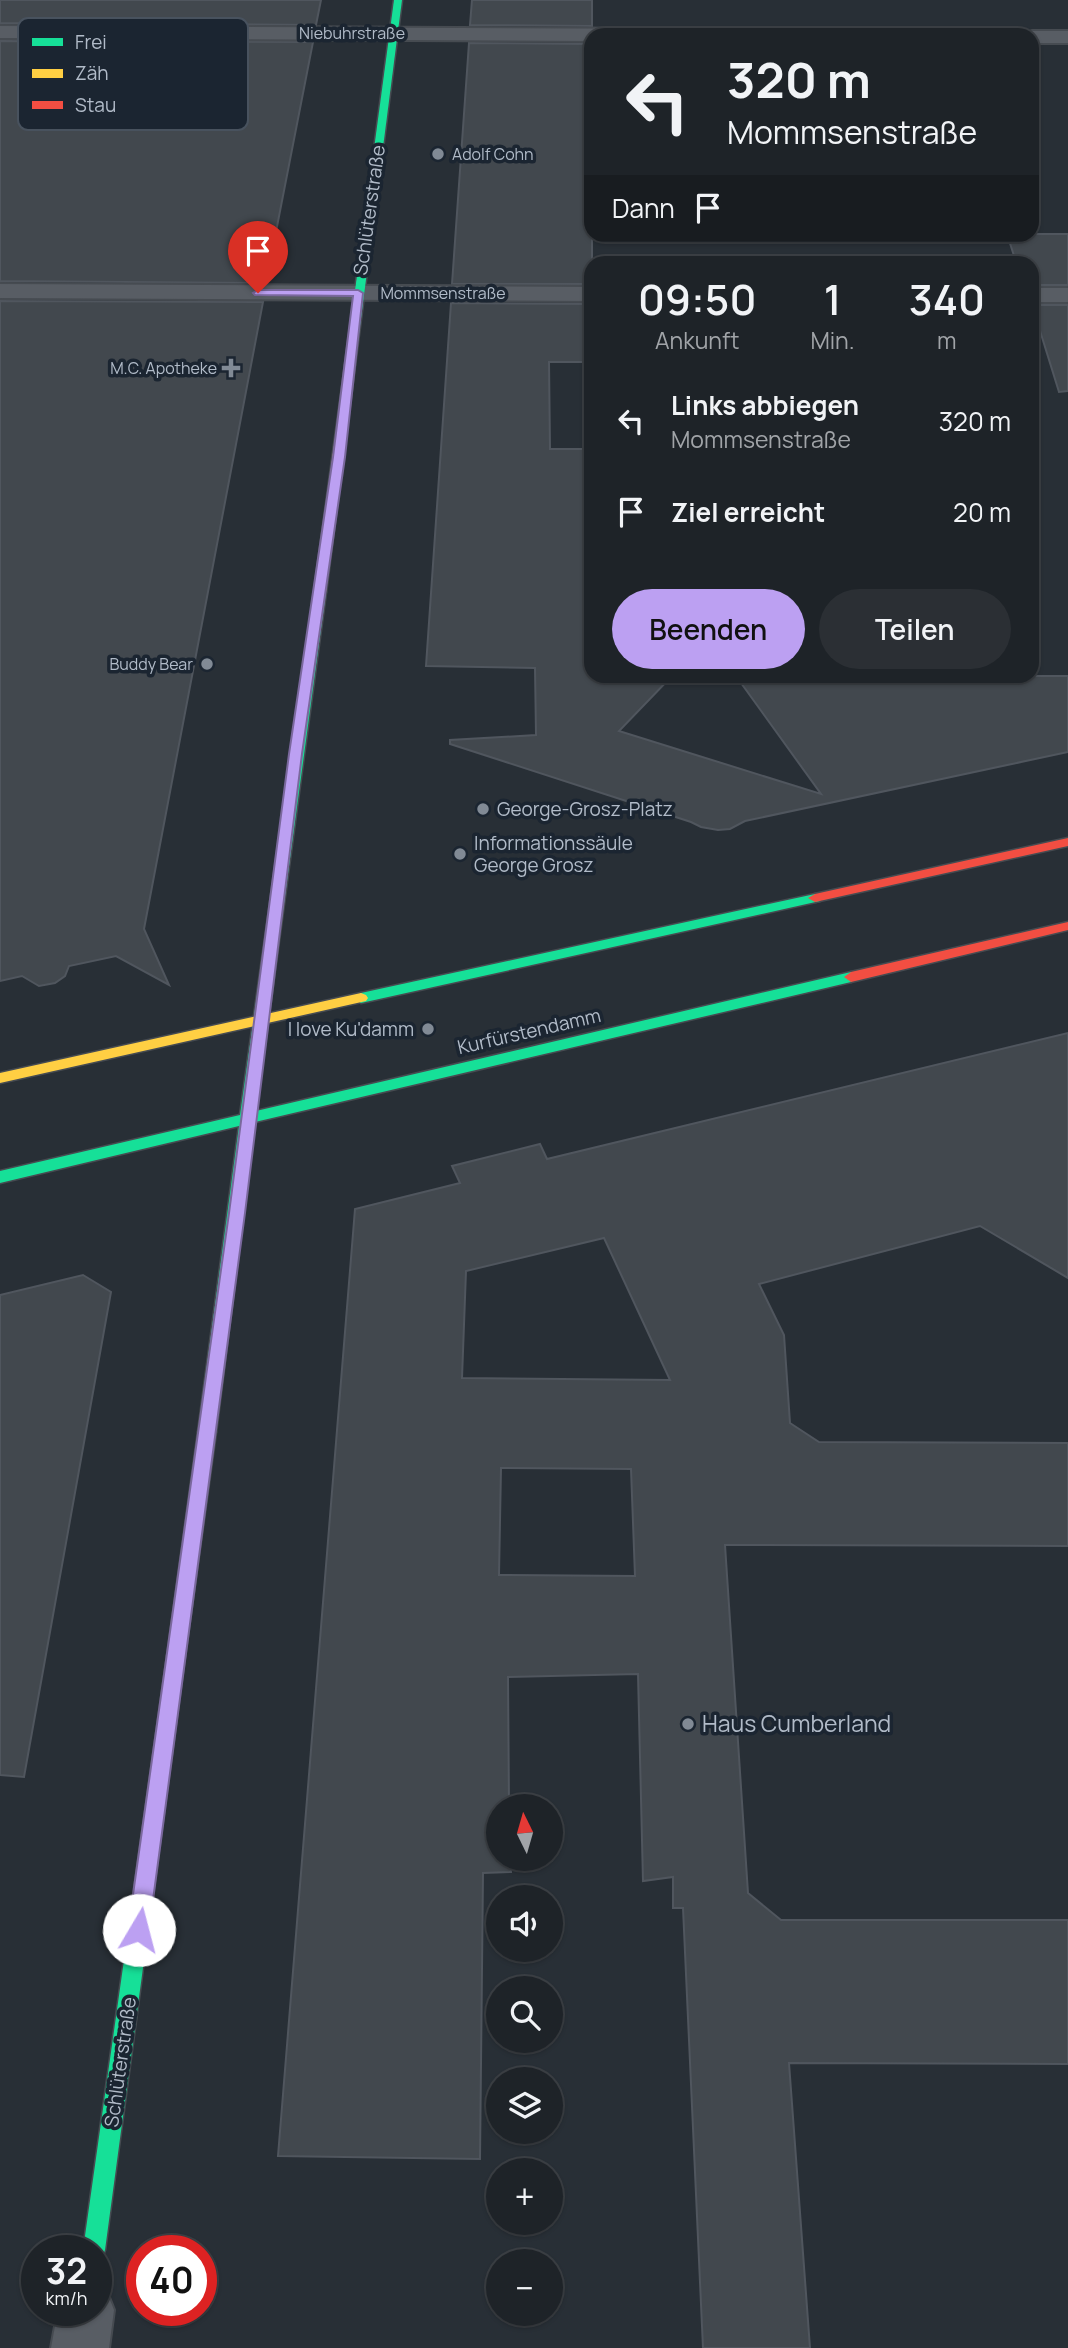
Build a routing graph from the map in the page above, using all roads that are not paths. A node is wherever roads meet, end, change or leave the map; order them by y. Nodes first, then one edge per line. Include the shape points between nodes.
1 (398, 0) edge
2 (0, 32) edge
3 (18, 32) edge
4 (248, 33) edge
5 (393, 33) junction
6 (584, 34) edge
7 (1039, 37) edge
8 (1068, 37) edge
9 (0, 291) edge
10 (358, 293) junction
11 (584, 294) edge
12 (1039, 295) edge
13 (1068, 295) edge
14 (1068, 842) edge
15 (1068, 926) edge
16 (261, 1019) junction
17 (0, 1078) edge
18 (248, 1118) junction
19 (0, 1177) edge
20 (96, 2235) edge
21 (83, 2326) edge
22 (80, 2348) edge

1 - 5 street, Schlüterstraße
2 - 3 street, Niebuhrstraße
4 - 5 street, Niebuhrstraße
5 - 6 street, Niebuhrstraße
5 - 10 street, Schlüterstraße
7 - 8 street
9 - 10 street, Mommsenstraße
10 - 11 street, Mommsenstraße
10 - 16 street, Schlüterstraße
12 - 13 street
14 - 16 street
15 - 18 street, Kurfürstendamm
16 - 17 street
16 - 18 street, Schlüterstraße
18 - 19 street, Kurfürstendamm
18 - 20 street, Schlüterstraße
21 - 22 street

